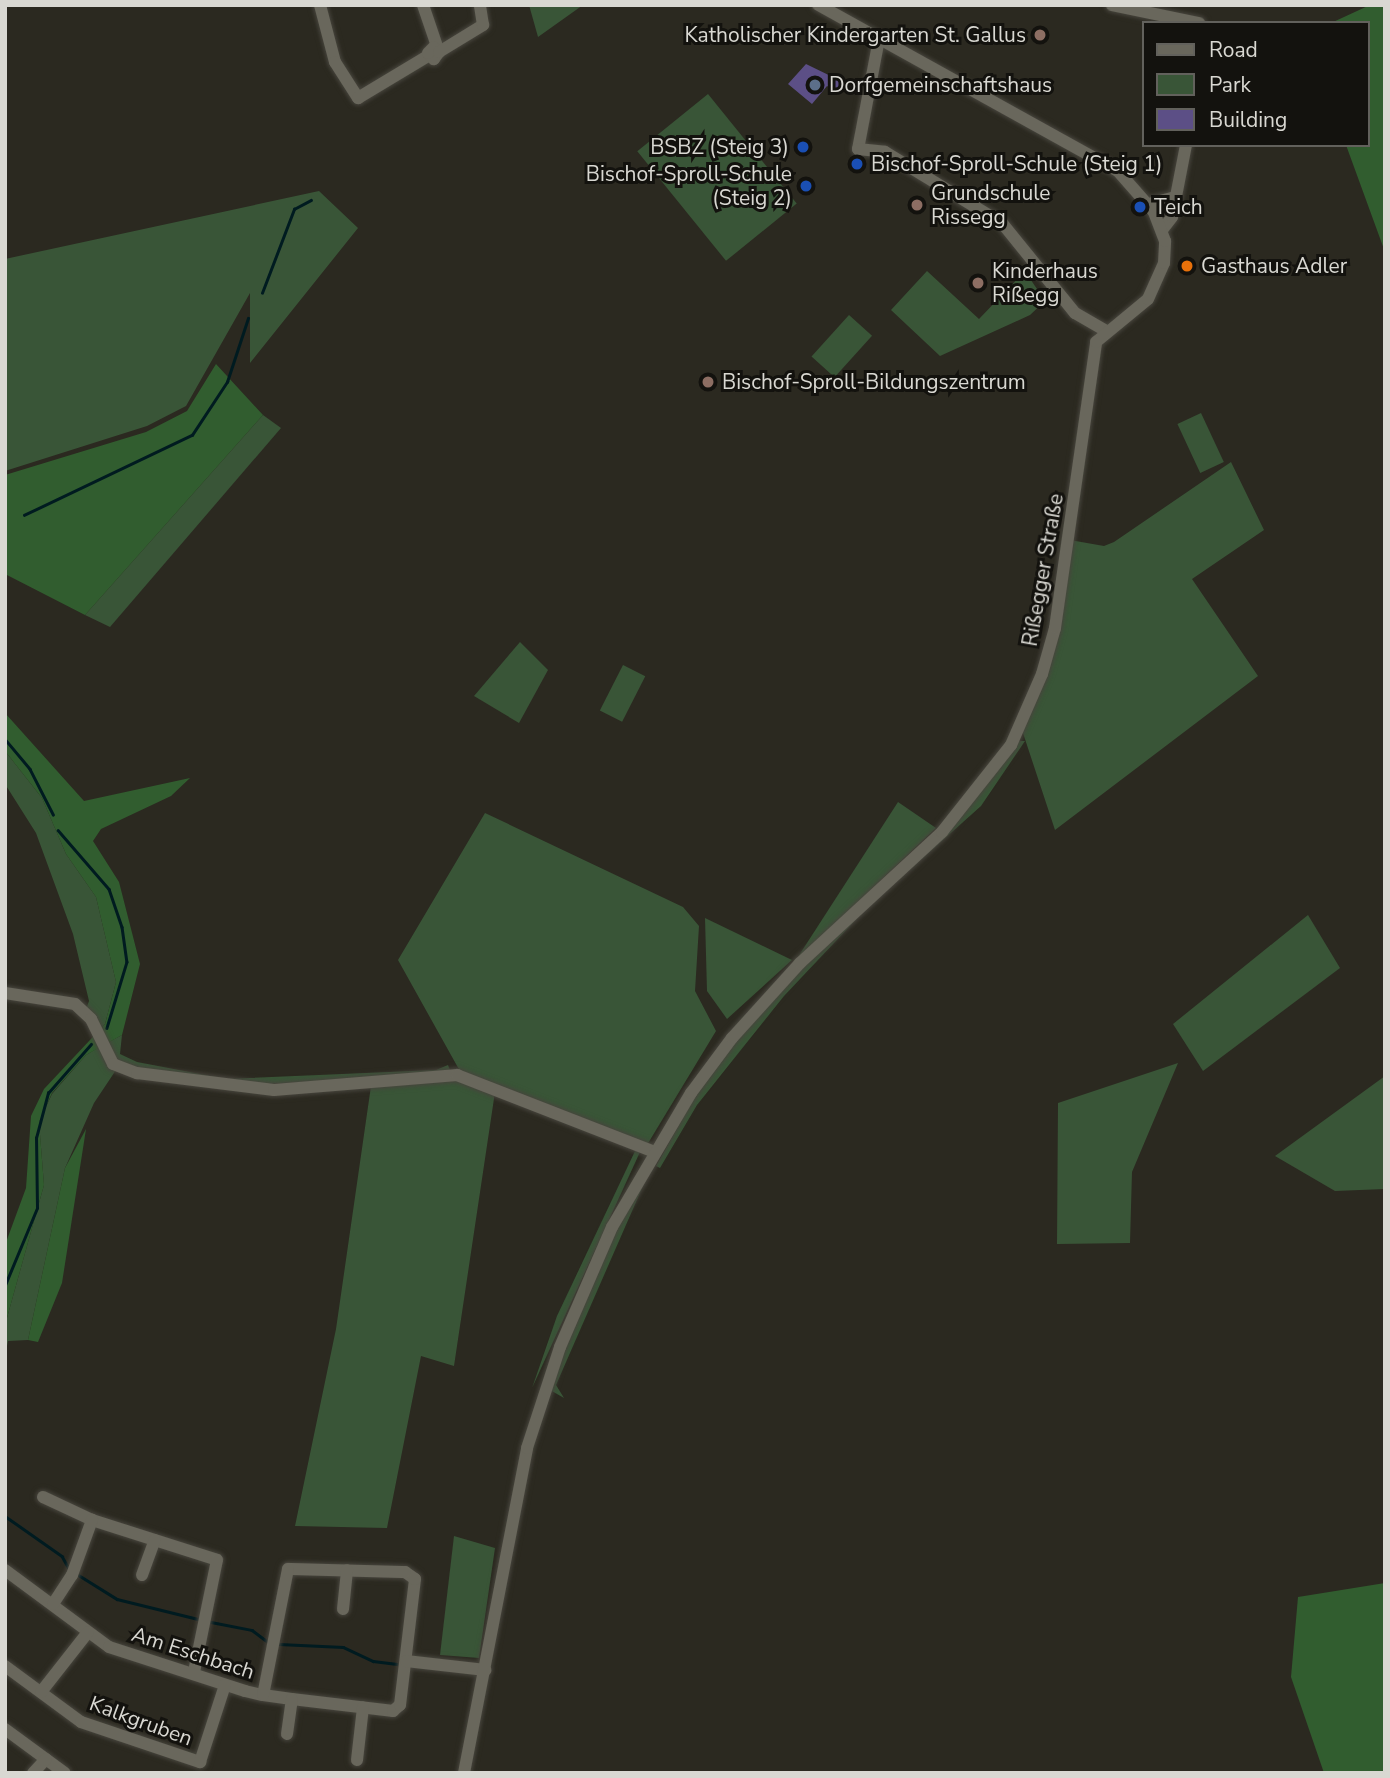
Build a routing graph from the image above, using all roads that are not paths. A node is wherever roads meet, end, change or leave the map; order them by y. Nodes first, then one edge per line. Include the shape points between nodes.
1 (320, 5) edge
2 (424, 5) edge
3 (480, 5) edge
4 (817, 5) edge
5 (1112, 5) edge
6 (1149, 11) edge
7 (1191, 21) edge
8 (879, 39) junction
9 (434, 52) junction
10 (1186, 147) edge
11 (1176, 197) junction
12 (1149, 204) junction
13 (1162, 230) junction
14 (1104, 330) junction
15 (5, 993) edge
16 (655, 1152) junction
17 (43, 1497) dead end
18 (92, 1520) junction
19 (155, 1540) junction
20 (5, 1570) edge
21 (347, 1570) junction
22 (142, 1575) dead end
23 (53, 1604) junction
24 (343, 1609) dead end
25 (88, 1632) junction
26 (406, 1661) junction
27 (5, 1666) edge
28 (485, 1670) junction
29 (194, 1672) junction
30 (225, 1685) junction
31 (41, 1692) junction
32 (263, 1695) junction
33 (292, 1699) junction
34 (363, 1707) junction
35 (5, 1729) edge
36 (287, 1734) dead end
37 (46, 1759) junction
38 (357, 1760) dead end
39 (33, 1773) edge
40 (65, 1773) edge
41 (464, 1773) edge

1 - 9 street via 335,62 358,98
2 - 9 street
3 - 9 street via 483,25
4 - 8 street
5 - 6 street
6 - 7 street
8 - 12 street via 1032,128 1105,163
8 - 14 street via 858,149 885,152 1002,223 1075,313
10 - 11 street
11 - 12 street
11 - 13 street via 1171,222
12 - 13 street
13 - 14 street via 1164,263 1153,292
14 - 16 street, Rißegger Straße via 1094,349 1055,628 1021,727 963,809 800,963 732,1038
15 - 16 street via 75,1004 91,1019 113,1064 136,1073 274,1090 457,1075
16 - 28 street, Rißegger Straße via 612,1227 544,1393 506,1547
17 - 18 street
18 - 19 street
18 - 23 street via 72,1575
19 - 22 street
19 - 29 street via 217,1560
20 - 23 street, Am Eschbach
21 - 24 street
21 - 26 street, Am Eschbach via 405,1572 415,1578
21 - 32 street via 288,1569
23 - 25 street, Am Eschbach
25 - 29 street, Am Eschbach via 109,1647
25 - 31 street
26 - 28 street
26 - 34 street, Am Eschbach via 400,1705 393,1711
27 - 31 street, Kalkgruben
28 - 41 street, Rißegger Straße
29 - 30 street, Am Eschbach
30 - 31 street, Kalkgruben via 200,1762 81,1721
30 - 32 street, Am Eschbach
32 - 33 street, Am Eschbach
33 - 34 street, Am Eschbach
33 - 36 street
34 - 38 street
35 - 37 street
37 - 39 street
37 - 40 street

